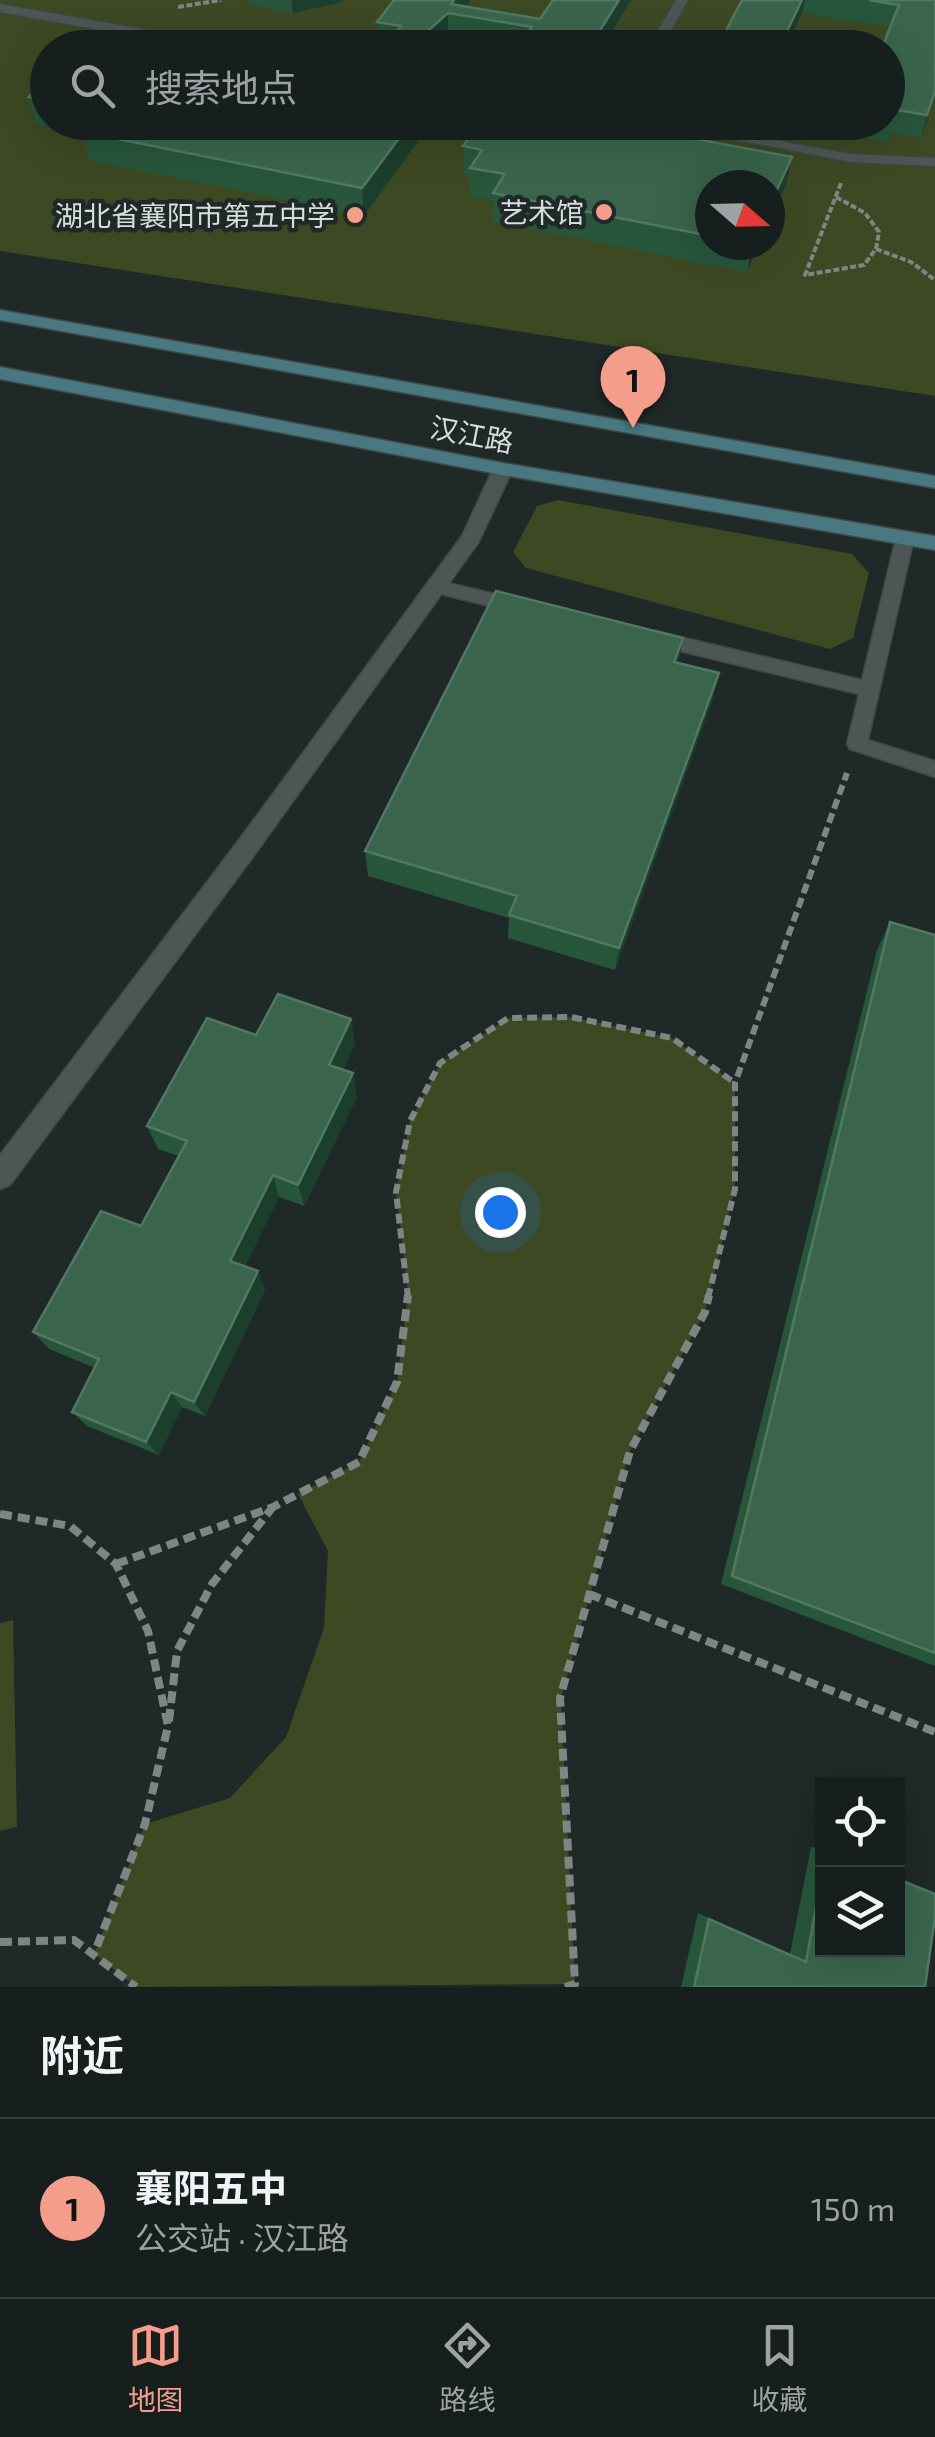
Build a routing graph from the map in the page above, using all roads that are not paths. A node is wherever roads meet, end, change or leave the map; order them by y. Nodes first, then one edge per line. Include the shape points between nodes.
1 (682, 0) edge
2 (0, 8) edge
3 (124, 30) edge
4 (664, 30) edge
5 (750, 140) edge
6 (935, 162) edge
7 (0, 315) edge
8 (0, 373) edge
9 (504, 468) junction
10 (935, 482) edge
11 (905, 538) junction
12 (935, 543) edge
13 (435, 586) junction
14 (549, 613) edge
15 (643, 635) edge
16 (870, 689) junction
17 (935, 769) edge
18 (0, 1176) edge

1 - 4 lane
2 - 3 lane
5 - 6 lane via 851,158
7 - 10 main road, 汉江路
8 - 9 main road, 汉江路
9 - 11 main road, 汉江路
9 - 13 street via 470,538
11 - 12 main road, 汉江路
11 - 16 lane
13 - 14 lane
13 - 18 street
15 - 16 lane
16 - 17 lane via 857,744

